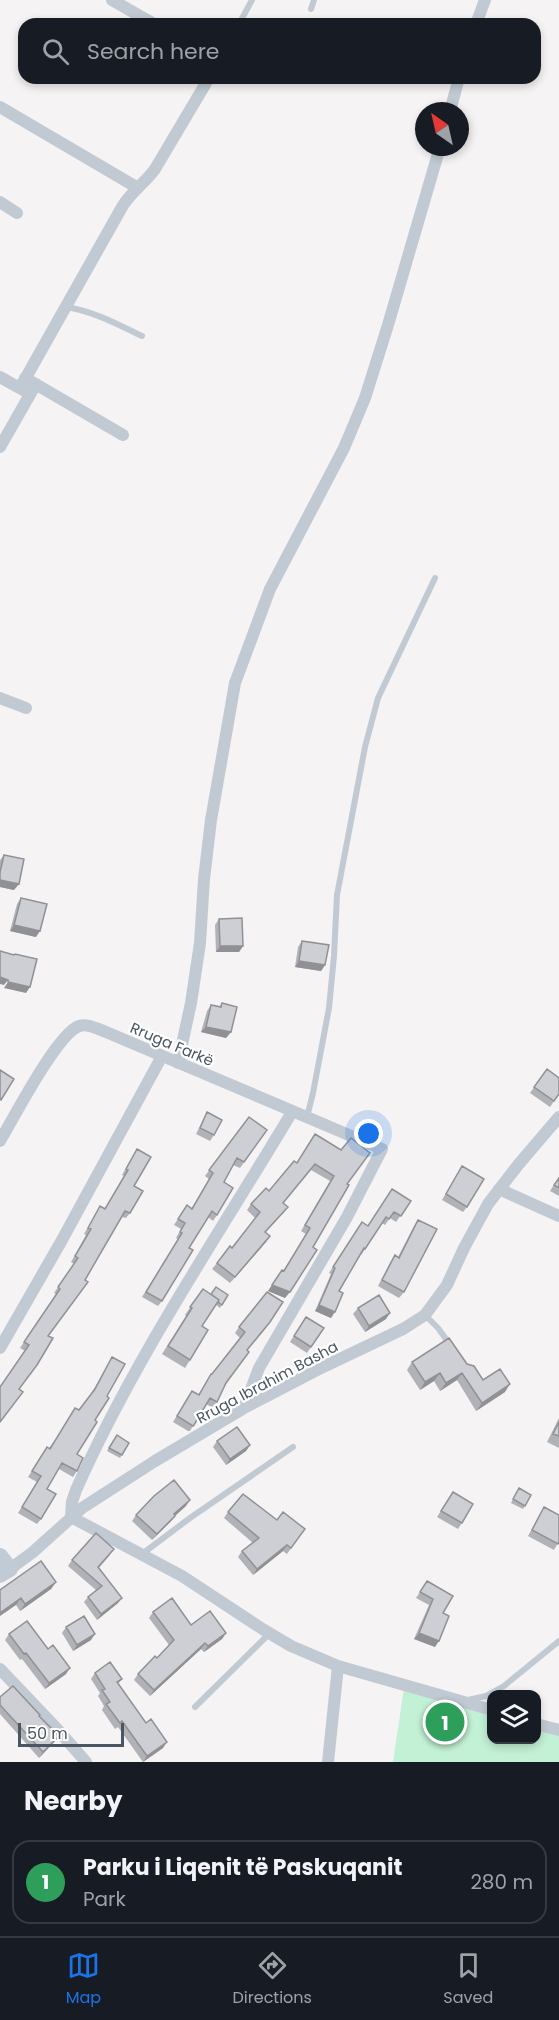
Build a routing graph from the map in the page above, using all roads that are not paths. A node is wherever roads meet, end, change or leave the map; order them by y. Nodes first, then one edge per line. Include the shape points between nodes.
1 (112, 0) edge
2 (252, 0) edge
3 (314, 0) edge
4 (485, 0) edge
5 (311, 9) dead end
6 (144, 18) edge
7 (242, 18) edge
8 (478, 18) edge
9 (205, 84) edge
10 (457, 84) edge
11 (452, 102) edge
12 (0, 107) edge
13 (437, 156) edge
14 (138, 188) junction
15 (0, 202) edge
16 (17, 213) dead end
17 (65, 307) junction
18 (142, 336) dead end
19 (0, 377) edge
20 (28, 386) junction
21 (123, 435) dead end
22 (0, 447) edge
23 (435, 578) dead end
24 (0, 698) edge
25 (26, 708) dead end
26 (162, 1056) junction
27 (178, 1063) junction
28 (292, 1112) junction
29 (559, 1117) edge
30 (307, 1118) junction
31 (0, 1142) edge
32 (499, 1189) junction
33 (559, 1216) edge
34 (425, 1315) junction
35 (0, 1348) edge
36 (455, 1352) edge
37 (244, 1408) junction
38 (293, 1447) dead end
39 (71, 1516) junction
40 (141, 1554) junction
41 (3, 1567) edge
42 (270, 1634) junction
43 (559, 1641) edge
44 (338, 1666) junction
45 (0, 1669) edge
46 (465, 1701) junction
47 (195, 1707) dead end
48 (487, 1708) edge
49 (541, 1725) edge
50 (559, 1730) edge
51 (86, 1762) edge
52 (328, 1762) edge

1 - 6 street
2 - 7 lane
3 - 5 lane
4 - 8 street
9 - 14 street via 155,169
10 - 11 street
12 - 14 street
13 - 27 street via 365,398 344,448 270,589 235,683 211,820 191,1003
14 - 17 street via 122,207
15 - 16 street
17 - 18 lane via 82,309
17 - 20 street
19 - 20 street
20 - 21 street
20 - 22 street
23 - 30 lane via 378,698 365,747 338,895 329,1008
24 - 25 street
26 - 27 street, Rruga Farkë
26 - 31 street, Rruga Farkë via 92,1027 76,1027 54,1053
26 - 35 street
27 - 28 street, Rruga Farkë
28 - 30 street, Rruga Farkë
28 - 39 street via 116,1409 76,1490
29 - 32 street, Rruga Ibrahim Basha
30 - 37 street, Rruga Farkë via 382,1149 259,1368
32 - 33 street
32 - 34 street, Rruga Ibrahim Basha via 478,1221 447,1285
34 - 36 lane
34 - 37 street, Rruga Ibrahim Basha
37 - 39 street, Rruga Ibrahim Basha
38 - 40 lane
39 - 40 street
39 - 41 street, Rruga Ibrahim Basha via 33,1552
40 - 42 street
42 - 44 street
42 - 47 lane
43 - 46 lane via 504,1686
44 - 46 street
44 - 52 street
45 - 51 street
46 - 48 street
49 - 50 street

